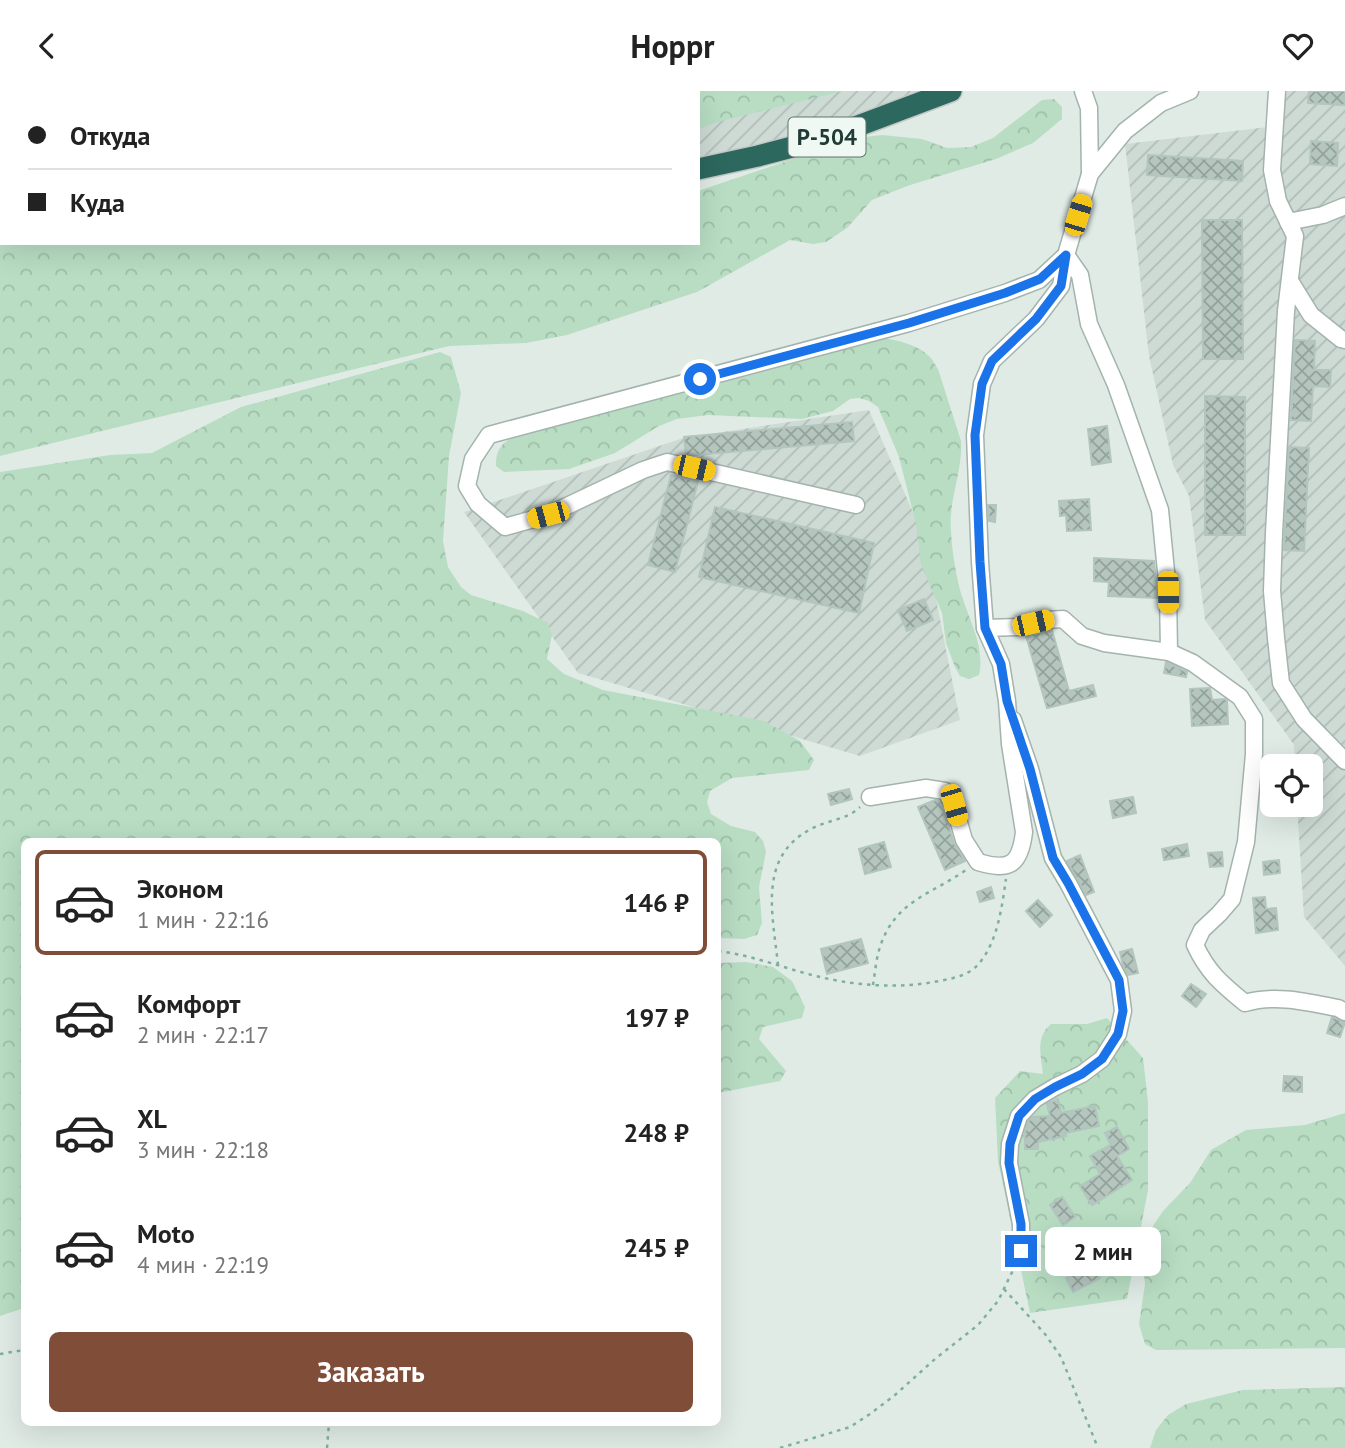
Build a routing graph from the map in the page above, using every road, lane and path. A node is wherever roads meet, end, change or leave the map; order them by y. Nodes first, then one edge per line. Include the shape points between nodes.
1 (951, 91) edge
2 (1083, 91) edge
3 (1190, 91) edge
4 (1277, 91) edge
5 (700, 169) edge
6 (1090, 174) junction
7 (1345, 206) edge
8 (1288, 222) junction
9 (1066, 255) junction
10 (1290, 281) junction
11 (1345, 341) edge
12 (856, 505) dead end
13 (985, 628) junction
14 (1169, 652) junction
15 (1007, 701) junction
16 (1345, 761) edge
17 (870, 797) joint
18 (978, 862) junction
19 (1009, 866) junction
20 (721, 952) edge
21 (778, 965) junction
22 (873, 985) junction
23 (1345, 1012) edge
24 (1021, 1251) joint
25 (1004, 1289) junction
26 (21, 1350) edge
27 (0, 1354) edge
28 (329, 1426) edge
29 (327, 1448) edge
30 (780, 1448) edge
31 (1098, 1448) edge

1 - 5 highway, Р-504 via 823,139
2 - 6 lane via 1089,108
3 - 6 lane via 1161,103 1125,131
4 - 8 lane via 1272,170
6 - 9 lane
7 - 8 lane
8 - 10 lane via 1295,236
9 - 12 lane via 1040,279 909,323 489,435 473,459 467,486 478,504 505,527 548,515 667,462
9 - 13 lane via 1061,286 1036,319 992,361 982,384 975,435
9 - 14 lane via 1080,275 1089,324 1160,510
10 - 11 lane via 1311,315
10 - 16 lane via 1272,591 1277,649 1281,683 1304,719
13 - 14 lane via 1063,619 1083,636 1104,643
13 - 15 lane via 1001,664
14 - 23 lane via 1193,663 1240,698 1254,719 1246,842 1232,899 1202,930 1195,945 1203,962 1245,1003 1282,998
15 - 19 lane via 1024,832 1023,843
15 - 24 lane via 1053,858 1119,980 1123,1011 1118,1034 1102,1059 1035,1099 1019,1116 1009,1163 1021,1224
17 - 18 lane via 926,788 945,791
17 - 21 path via 857,811 793,840 782,853 774,872 771,903
18 - 19 lane
18 - 22 path via 902,910 890,924 879,949
19 - 22 path via 991,944 974,970 917,985
20 - 21 path
21 - 22 path via 836,981
24 - 25 path
25 - 30 path via 978,1325 870,1414 850,1427
25 - 31 path via 1061,1357
26 - 27 path
28 - 29 path

